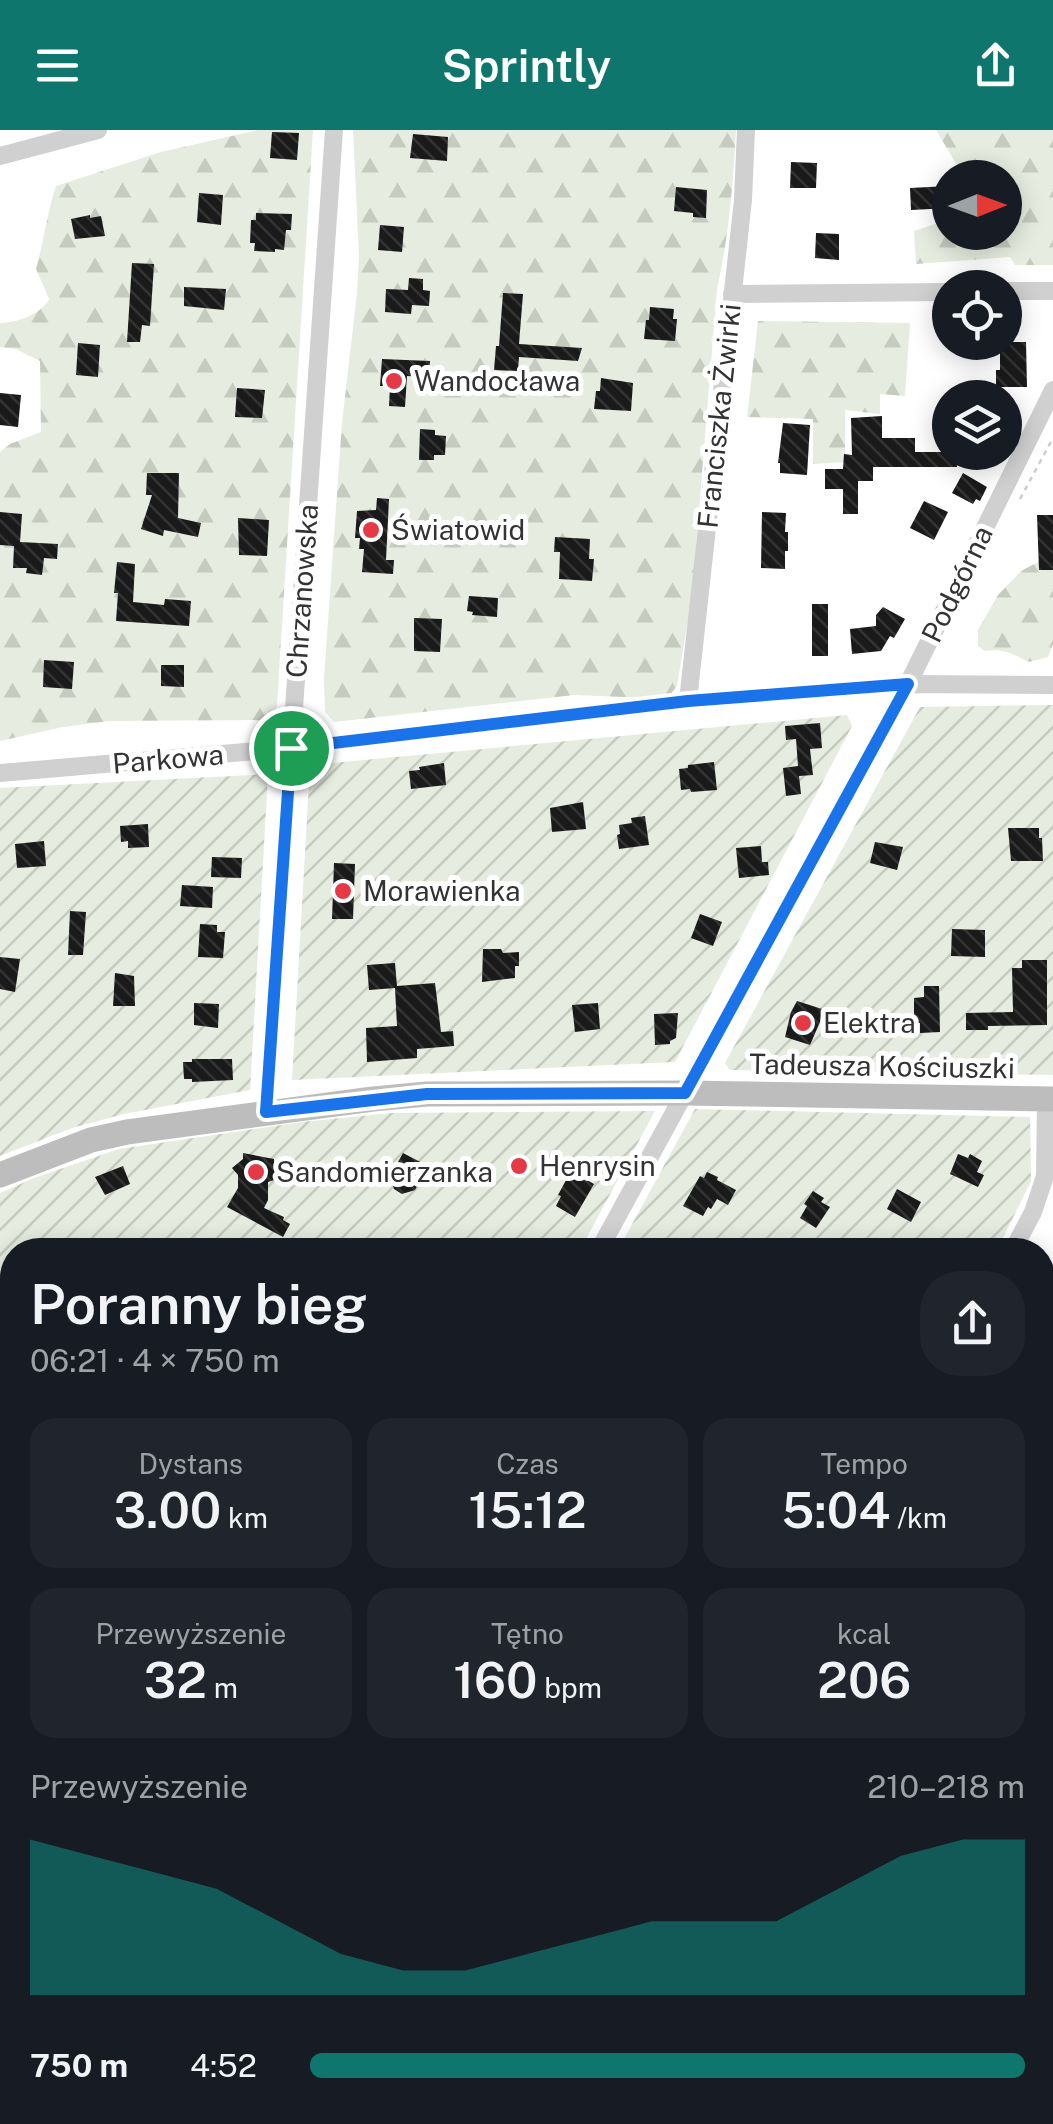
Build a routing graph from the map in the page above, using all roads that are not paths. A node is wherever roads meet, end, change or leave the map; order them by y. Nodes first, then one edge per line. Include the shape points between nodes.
1 (98, 130) edge
2 (334, 130) edge
3 (746, 130) edge
4 (0, 156) edge
5 (1053, 291) edge
6 (932, 292) edge
7 (1022, 292) edge
8 (732, 294) junction
9 (1053, 390) edge
10 (908, 684) junction
11 (1053, 685) edge
12 (688, 701) junction
13 (291, 748) junction
14 (0, 773) edge
15 (685, 1093) junction
16 (1050, 1099) edge
17 (266, 1112) junction
18 (0, 1175) edge
19 (606, 1238) edge
20 (1019, 1238) edge

1 - 4 street
2 - 13 street, Chrzanowska
3 - 8 street, Franciszka Żwirki
5 - 7 street
6 - 8 street
8 - 12 street, Franciszka Żwirki
9 - 10 street, Podgórna
10 - 11 street, Parkowa
10 - 12 street, Parkowa
10 - 15 street, Podgórna
12 - 13 street, Parkowa
13 - 14 street, Parkowa
13 - 17 street, Chrzanowska
15 - 16 street, Tadeusza Kościuszki
15 - 17 street, Tadeusza Kościuszki via 427,1094
15 - 19 street, Podgórna
16 - 20 street via 1045,1176
17 - 18 street, Tadeusza Kościuszki via 91,1140

